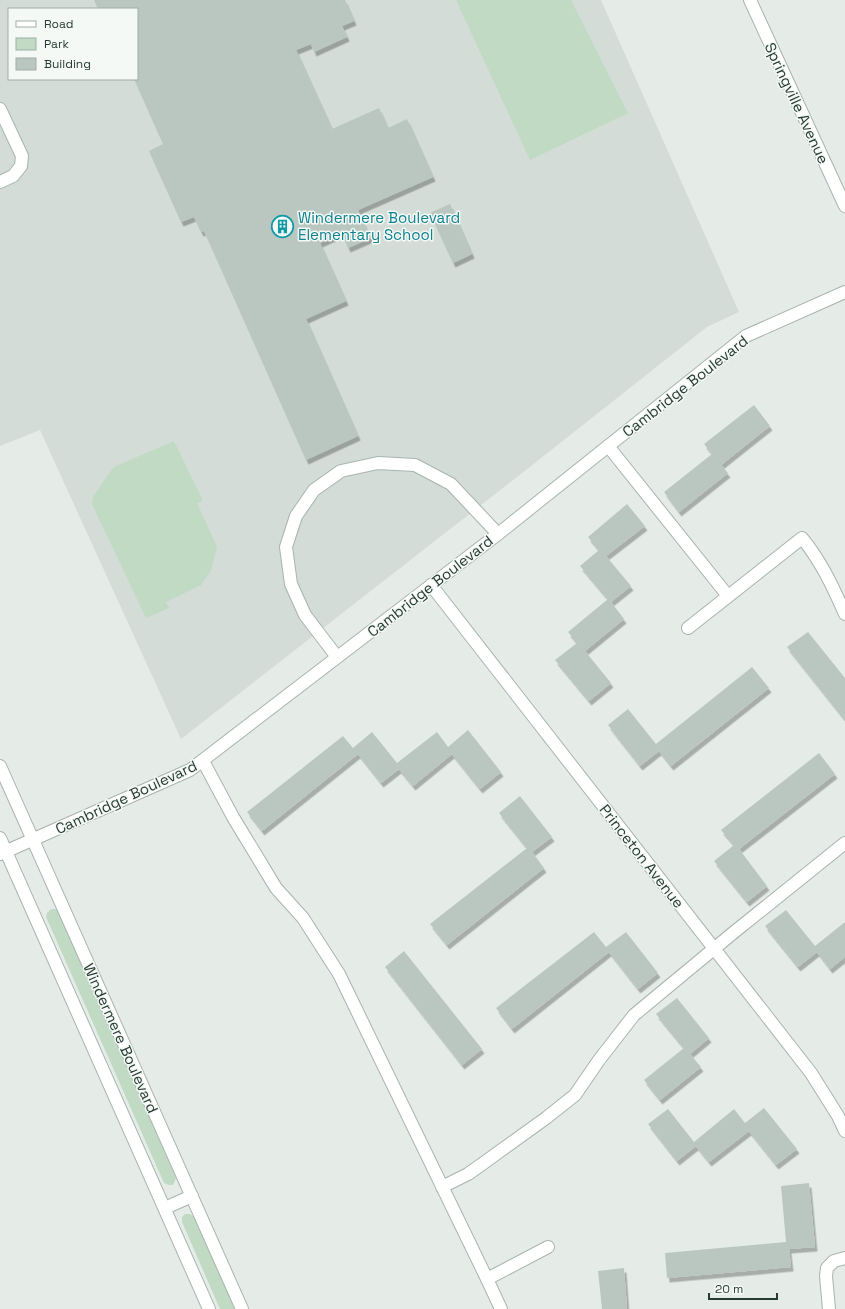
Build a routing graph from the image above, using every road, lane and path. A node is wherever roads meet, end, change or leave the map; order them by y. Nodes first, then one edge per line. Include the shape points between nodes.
1 (750, 0) edge
2 (0, 109) edge
3 (0, 182) edge
4 (845, 206) edge
5 (845, 292) edge
6 (608, 446) junction
7 (498, 534) junction
8 (431, 585) junction
9 (728, 596) junction
10 (845, 614) edge
11 (688, 628) dead end
12 (338, 657) junction
13 (203, 761) junction
14 (0, 766) edge
15 (0, 838) edge
16 (32, 839) junction
17 (845, 843) edge
18 (3, 853) edge
19 (714, 949) junction
20 (845, 1131) edge
21 (442, 1187) junction
22 (192, 1196) junction
23 (165, 1208) junction
24 (548, 1247) dead end
25 (845, 1258) edge
26 (487, 1280) junction
27 (209, 1309) edge
28 (242, 1309) edge
29 (500, 1309) edge
30 (829, 1309) edge

1 - 4 street, Springville Avenue
2 - 3 street via 22,156 21,166 14,176
5 - 6 street, Cambridge Boulevard via 746,336
6 - 7 street, Cambridge Boulevard
6 - 9 street
7 - 8 street, Cambridge Boulevard
7 - 12 street via 451,484 415,465 378,463 341,471 314,490 296,516 286,547 291,584 305,615
8 - 12 street, Cambridge Boulevard
8 - 19 street, Princeton Avenue
9 - 10 street via 802,538 813,551
9 - 11 street
12 - 13 street, Cambridge Boulevard
13 - 16 street, Cambridge Boulevard via 190,770
13 - 21 street via 276,888 302,918 338,974
14 - 16 street, Windermere Boulevard
15 - 18 street, Windermere Boulevard
16 - 18 street, Cambridge Boulevard
16 - 22 street, Windermere Boulevard
17 - 19 street
18 - 23 street, Windermere Boulevard
19 - 20 street, Princeton Avenue via 811,1073
19 - 21 street via 634,1015 575,1095 468,1174
21 - 26 street
22 - 23 street
22 - 28 street, Windermere Boulevard
23 - 27 street, Windermere Boulevard
24 - 26 street
25 - 30 street via 834,1261 827,1268
26 - 29 street

